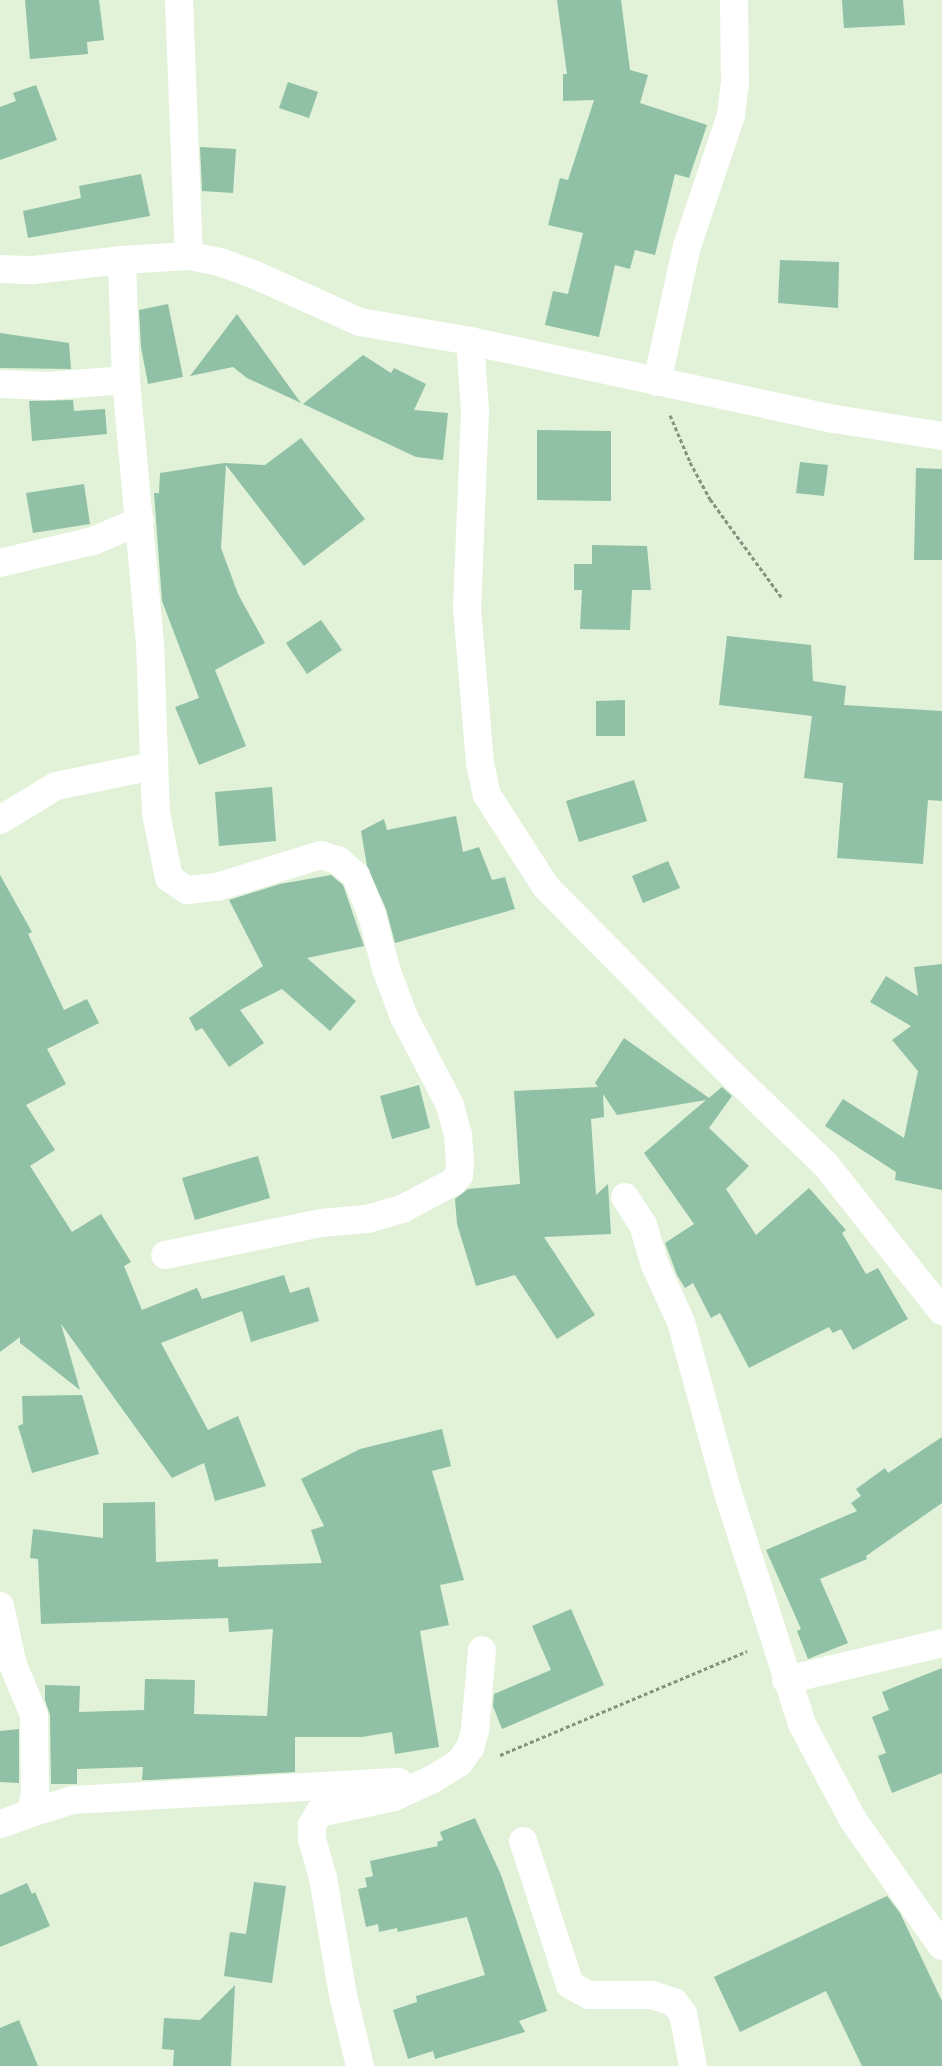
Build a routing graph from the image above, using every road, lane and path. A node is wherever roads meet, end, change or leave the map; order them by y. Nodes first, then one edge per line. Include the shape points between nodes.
1 (179, 0) edge
2 (734, 0) edge
3 (189, 256) junction
4 (122, 260) junction
5 (0, 269) edge
6 (470, 341) junction
7 (126, 380) junction
8 (657, 382) junction
9 (0, 384) edge
10 (942, 436) edge
11 (140, 521) junction
12 (0, 563) edge
13 (782, 598) dead end
14 (153, 766) junction
15 (0, 820) edge
16 (625, 1197) dead end
17 (165, 1255) dead end
18 (942, 1311) edge
19 (0, 1606) edge
20 (773, 1640) junction
21 (942, 1643) edge
22 (482, 1650) dead end
23 (786, 1680) junction
24 (494, 1758) dead end
25 (434, 1780) junction
26 (31, 1813) junction
27 (0, 1824) edge
28 (523, 1841) dead end
29 (942, 1946) edge
30 (360, 2066) edge
31 (693, 2066) edge

1 - 3 street
2 - 8 street via 735,84 731,116 687,246
3 - 4 street
3 - 6 street via 220,262 253,274 360,322
4 - 5 street via 33,270
4 - 7 street
6 - 8 street
6 - 18 street via 475,411 467,608 480,763 487,796 546,888 826,1164
7 - 9 street via 48,386
7 - 11 street
8 - 10 street via 835,419
8 - 13 path via 690,462 710,498
11 - 12 street via 93,541
11 - 14 street via 150,643
14 - 15 street via 56,786
14 - 17 street via 156,813 166,866 169,878 181,888 217,888 321,855 339,861 356,876 404,1017 450,1105 458,1134 460,1164 459,1175 453,1182 402,1209 367,1219 320,1223
16 - 20 street via 643,1225 655,1265 681,1322 727,1490
19 - 26 street via 13,1665 34,1716 36,1792
20 - 23 street
20 - 24 path
21 - 23 street
22 - 25 street via 475,1730 470,1748 459,1763
23 - 29 street via 802,1724 854,1820
25 - 26 street via 230,1794 73,1800
25 - 30 street via 394,1797 326,1810 319,1813 312,1825 342,1995
26 - 27 street
28 - 31 street via 570,1985 589,1995 652,1995 674,2002 683,2014

